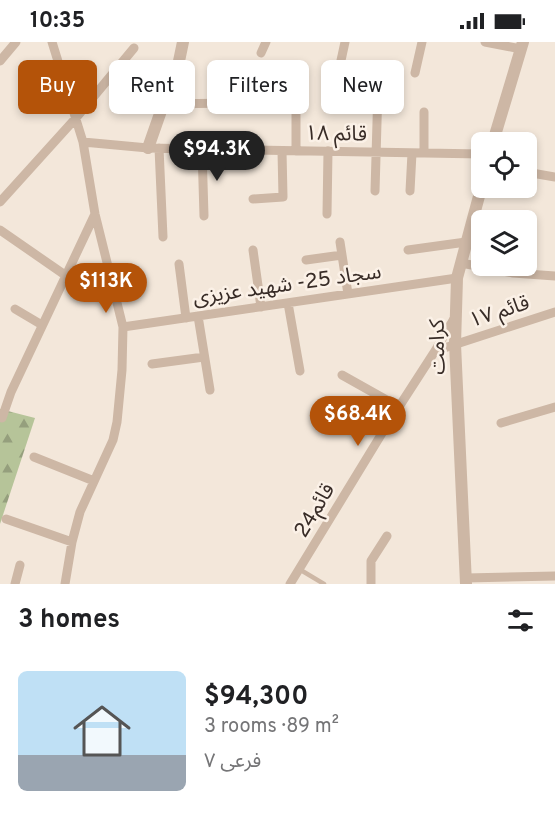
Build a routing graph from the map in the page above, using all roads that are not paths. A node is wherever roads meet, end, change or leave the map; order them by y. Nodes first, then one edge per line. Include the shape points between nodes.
1 (16, 42) edge
2 (52, 42) edge
3 (183, 42) edge
4 (266, 42) edge
5 (345, 42) edge
6 (422, 42) edge
7 (485, 42) edge
8 (522, 45) edge
9 (134, 48) dead end
10 (261, 53) dead end
11 (124, 60) edge
12 (179, 60) edge
13 (341, 60) edge
14 (0, 61) edge
15 (414, 73) dead end
16 (109, 78) edge
17 (424, 112) dead end
18 (162, 114) edge
19 (296, 114) edge
20 (377, 114) edge
21 (75, 119) junction
22 (496, 132) edge
23 (83, 142) junction
24 (154, 148) junction
25 (202, 149) junction
26 (282, 151) junction
27 (296, 151) junction
28 (328, 151) junction
29 (376, 152) junction
30 (412, 153) junction
31 (424, 153) junction
32 (471, 154) edge
33 (537, 174) edge
34 (555, 177) edge
35 (375, 191) dead end
36 (410, 191) dead end
37 (478, 198) edge
38 (253, 199) dead end
39 (0, 202) edge
40 (95, 214) junction
41 (327, 214) dead end
42 (204, 216) dead end
43 (0, 230) edge
44 (163, 237) dead end
45 (340, 242) dead end
46 (466, 242) junction
47 (253, 250) dead end
48 (408, 250) dead end
49 (342, 255) junction
50 (306, 260) dead end
51 (461, 263) junction
52 (179, 264) dead end
53 (65, 275) junction
54 (555, 276) edge
55 (457, 278) junction
56 (348, 294) junction
57 (288, 303) junction
58 (261, 307) junction
59 (15, 309) dead end
60 (555, 312) edge
61 (198, 316) junction
62 (456, 316) junction
63 (186, 318) junction
64 (42, 325) junction
65 (123, 327) junction
66 (455, 344) junction
67 (435, 351) junction
68 (204, 357) junction
69 (152, 363) dead end
70 (300, 371) dead end
71 (342, 375) dead end
72 (0, 387) edge
73 (210, 390) dead end
74 (10, 392) junction
75 (399, 407) junction
76 (555, 407) edge
77 (2, 418) dead end
78 (501, 423) dead end
79 (34, 457) dead end
80 (94, 481) junction
81 (6, 519) dead end
82 (387, 536) dead end
83 (72, 542) junction
84 (20, 565) dead end
85 (299, 569) junction
86 (555, 576) edge
87 (466, 581) edge
88 (15, 584) edge
89 (65, 584) edge
90 (290, 584) edge
91 (324, 584) edge
92 (371, 584) edge

1 - 14 street
2 - 21 street
3 - 12 street
4 - 10 street
5 - 13 street
6 - 15 street
7 - 8 street
8 - 22 street
9 - 11 street
16 - 21 street
17 - 31 street
18 - 24 street
19 - 27 street
20 - 29 street
21 - 23 street
21 - 39 street
23 - 24 street, قائم ۱۸
23 - 40 street
24 - 25 street, قائم ۱۸
24 - 44 street
25 - 26 street, قائم ۱۸
25 - 42 street
26 - 27 street, قائم ۱۸
26 - 38 street via 283,197
27 - 28 street, قائم ۱۸
28 - 29 street, قائم ۱۸
28 - 41 street
29 - 30 street, قائم ۱۸
29 - 35 street
30 - 31 street, قائم ۱۸
30 - 36 street
31 - 32 street, قائم ۱۸
33 - 34 street
37 - 46 street, کرامت
40 - 53 street
40 - 65 street
43 - 53 street
45 - 49 street
46 - 48 street
46 - 51 street, کرامت
47 - 58 street
49 - 50 street
49 - 56 street
51 - 54 street
51 - 55 street, کرامت
52 - 63 street
53 - 64 street
55 - 56 street, سجاد 25- شهید عزیزی
55 - 62 street, کرامت
56 - 57 street, سجاد 25- شهید عزیزی
57 - 58 street, سجاد 25- شهید عزیزی
57 - 70 street
58 - 61 street, سجاد 25- شهید عزیزی
59 - 64 street
60 - 66 street, قائم ۱۷
61 - 63 street, سجاد 25- شهید عزیزی
61 - 68 street
62 - 66 street, کرامت
62 - 67 street, قائم24
63 - 65 street, سجاد 25- شهید عزیزی
64 - 74 street
65 - 80 street via 117,422
66 - 67 street
66 - 87 street, کرامت
67 - 75 street, قائم24
68 - 69 street
68 - 73 street
71 - 75 street
72 - 74 street
74 - 77 street
75 - 85 street, قائم24
76 - 78 street
79 - 80 street
80 - 83 street
81 - 83 street
82 - 92 street via 371,561
83 - 89 street
84 - 88 street
85 - 90 street, قائم24
85 - 91 lane
86 - 87 street

